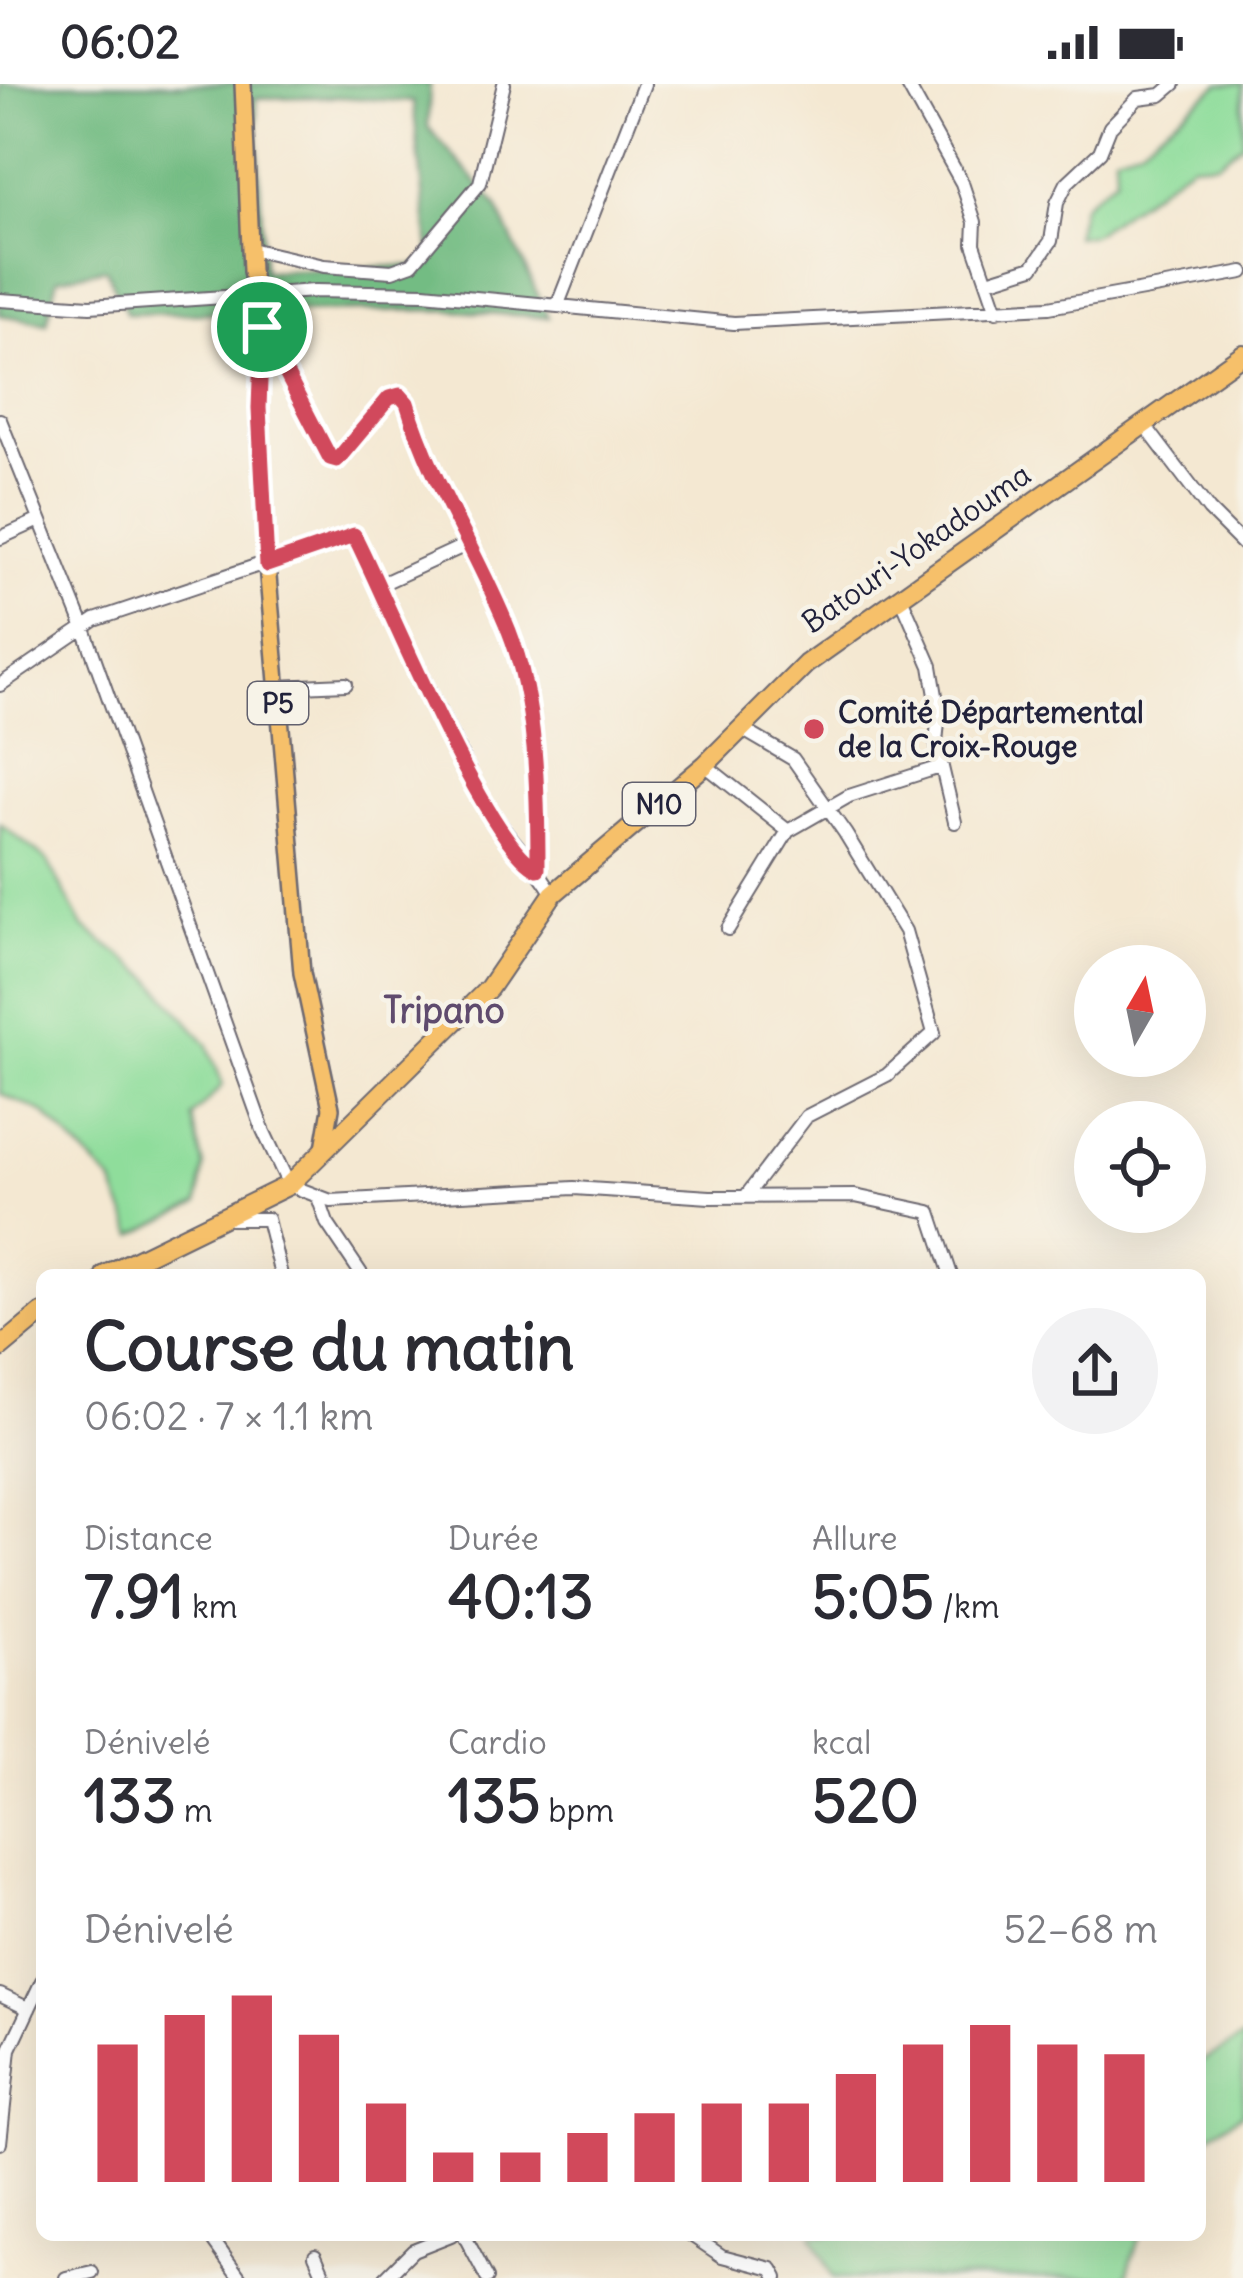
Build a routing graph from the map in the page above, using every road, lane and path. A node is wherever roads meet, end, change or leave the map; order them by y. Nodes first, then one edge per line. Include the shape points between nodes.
1 (243, 84) edge
2 (504, 84) edge
3 (644, 84) edge
4 (908, 84) edge
5 (1174, 84) edge
6 (250, 249) junction
7 (1243, 272) edge
8 (988, 281) junction
9 (259, 294) junction
10 (0, 300) edge
11 (558, 304) junction
12 (997, 311) junction
13 (262, 327) junction
14 (1243, 354) edge
15 (1, 423) edge
16 (1146, 427) junction
17 (40, 520) junction
18 (0, 538) edge
19 (467, 544) junction
20 (1243, 544) edge
21 (267, 565) junction
22 (377, 586) junction
23 (899, 595) junction
24 (83, 626) junction
25 (346, 684) dead end
26 (0, 685) edge
27 (277, 687) junction
28 (742, 729) junction
29 (705, 765) junction
30 (940, 767) junction
31 (827, 807) junction
32 (955, 822) dead end
33 (788, 831) junction
34 (538, 869) junction
35 (553, 894) junction
36 (728, 929) dead end
37 (331, 1108) junction
38 (356, 1121) junction
39 (324, 1148) junction
40 (290, 1185) junction
41 (746, 1196) junction
42 (318, 1197) junction
43 (224, 1214) junction
44 (116, 1269) edge
45 (280, 1269) edge
46 (358, 1269) edge
47 (949, 1269) edge
48 (36, 1320) edge
49 (0, 1348) edge
50 (36, 1993) edge
51 (0, 1995) edge
52 (28, 2009) junction
53 (0, 2143) edge
54 (435, 2241) edge
55 (467, 2241) edge
56 (700, 2241) edge
57 (214, 2242) dead end
58 (314, 2254) dead end
59 (92, 2272) dead end
60 (66, 2278) edge
61 (240, 2278) edge
62 (325, 2278) edge
63 (385, 2278) edge
64 (487, 2278) edge
65 (777, 2278) edge

1 - 6 main road, P5
2 - 6 street via 480,183 412,264 392,271 324,266
3 - 11 street
4 - 8 street via 962,183
5 - 8 street via 1138,98 1067,183 1051,241 1033,267
6 - 9 main road, P5
7 - 12 street
8 - 12 street
9 - 10 street via 90,306
9 - 11 street via 424,293
9 - 13 main road, P5
11 - 12 street via 734,322
13 - 19 street via 330,458 349,452 389,398 404,397 437,490
13 - 21 main road, P5
14 - 16 highway, Batouri-Yokadouma / N10
15 - 17 street
16 - 20 street
16 - 23 highway, Batouri-Yokadouma / N10
17 - 18 street
17 - 24 street
19 - 22 street
19 - 34 street via 522,670
21 - 22 street via 352,534
21 - 24 street
21 - 27 main road, P5
22 - 34 street via 483,799 514,849
23 - 28 highway, Batouri-Yokadouma / N10 via 806,664
23 - 30 street via 931,666
24 - 26 street
24 - 40 street
25 - 27 street
27 - 37 main road, P5 via 302,974
28 - 29 highway, Batouri-Yokadouma / N10
28 - 31 street via 781,748
29 - 33 street
29 - 35 highway, Batouri-Yokadouma / N10
30 - 31 street
30 - 32 street
31 - 33 street
31 - 41 street via 905,931 934,1033 886,1076 807,1116
33 - 36 street
34 - 35 street
35 - 38 highway, Batouri-Yokadouma / N10 via 489,988
37 - 38 main road
37 - 39 main road, P5
38 - 39 highway, Batouri-Yokadouma / N10
39 - 40 highway, Batouri-Yokadouma / N10
40 - 42 street
40 - 43 highway, Batouri-Yokadouma / N10
41 - 42 street via 574,1188 401,1201
41 - 47 street via 855,1196 925,1208
42 - 46 street
43 - 44 highway, Batouri-Yokadouma / N10
43 - 45 street via 267,1219
48 - 49 highway
50 - 52 street
51 - 52 street
52 - 53 street via 10,2049
54 - 63 street via 412,2250
55 - 64 street
56 - 65 street
57 - 61 street
58 - 62 street
59 - 60 street

